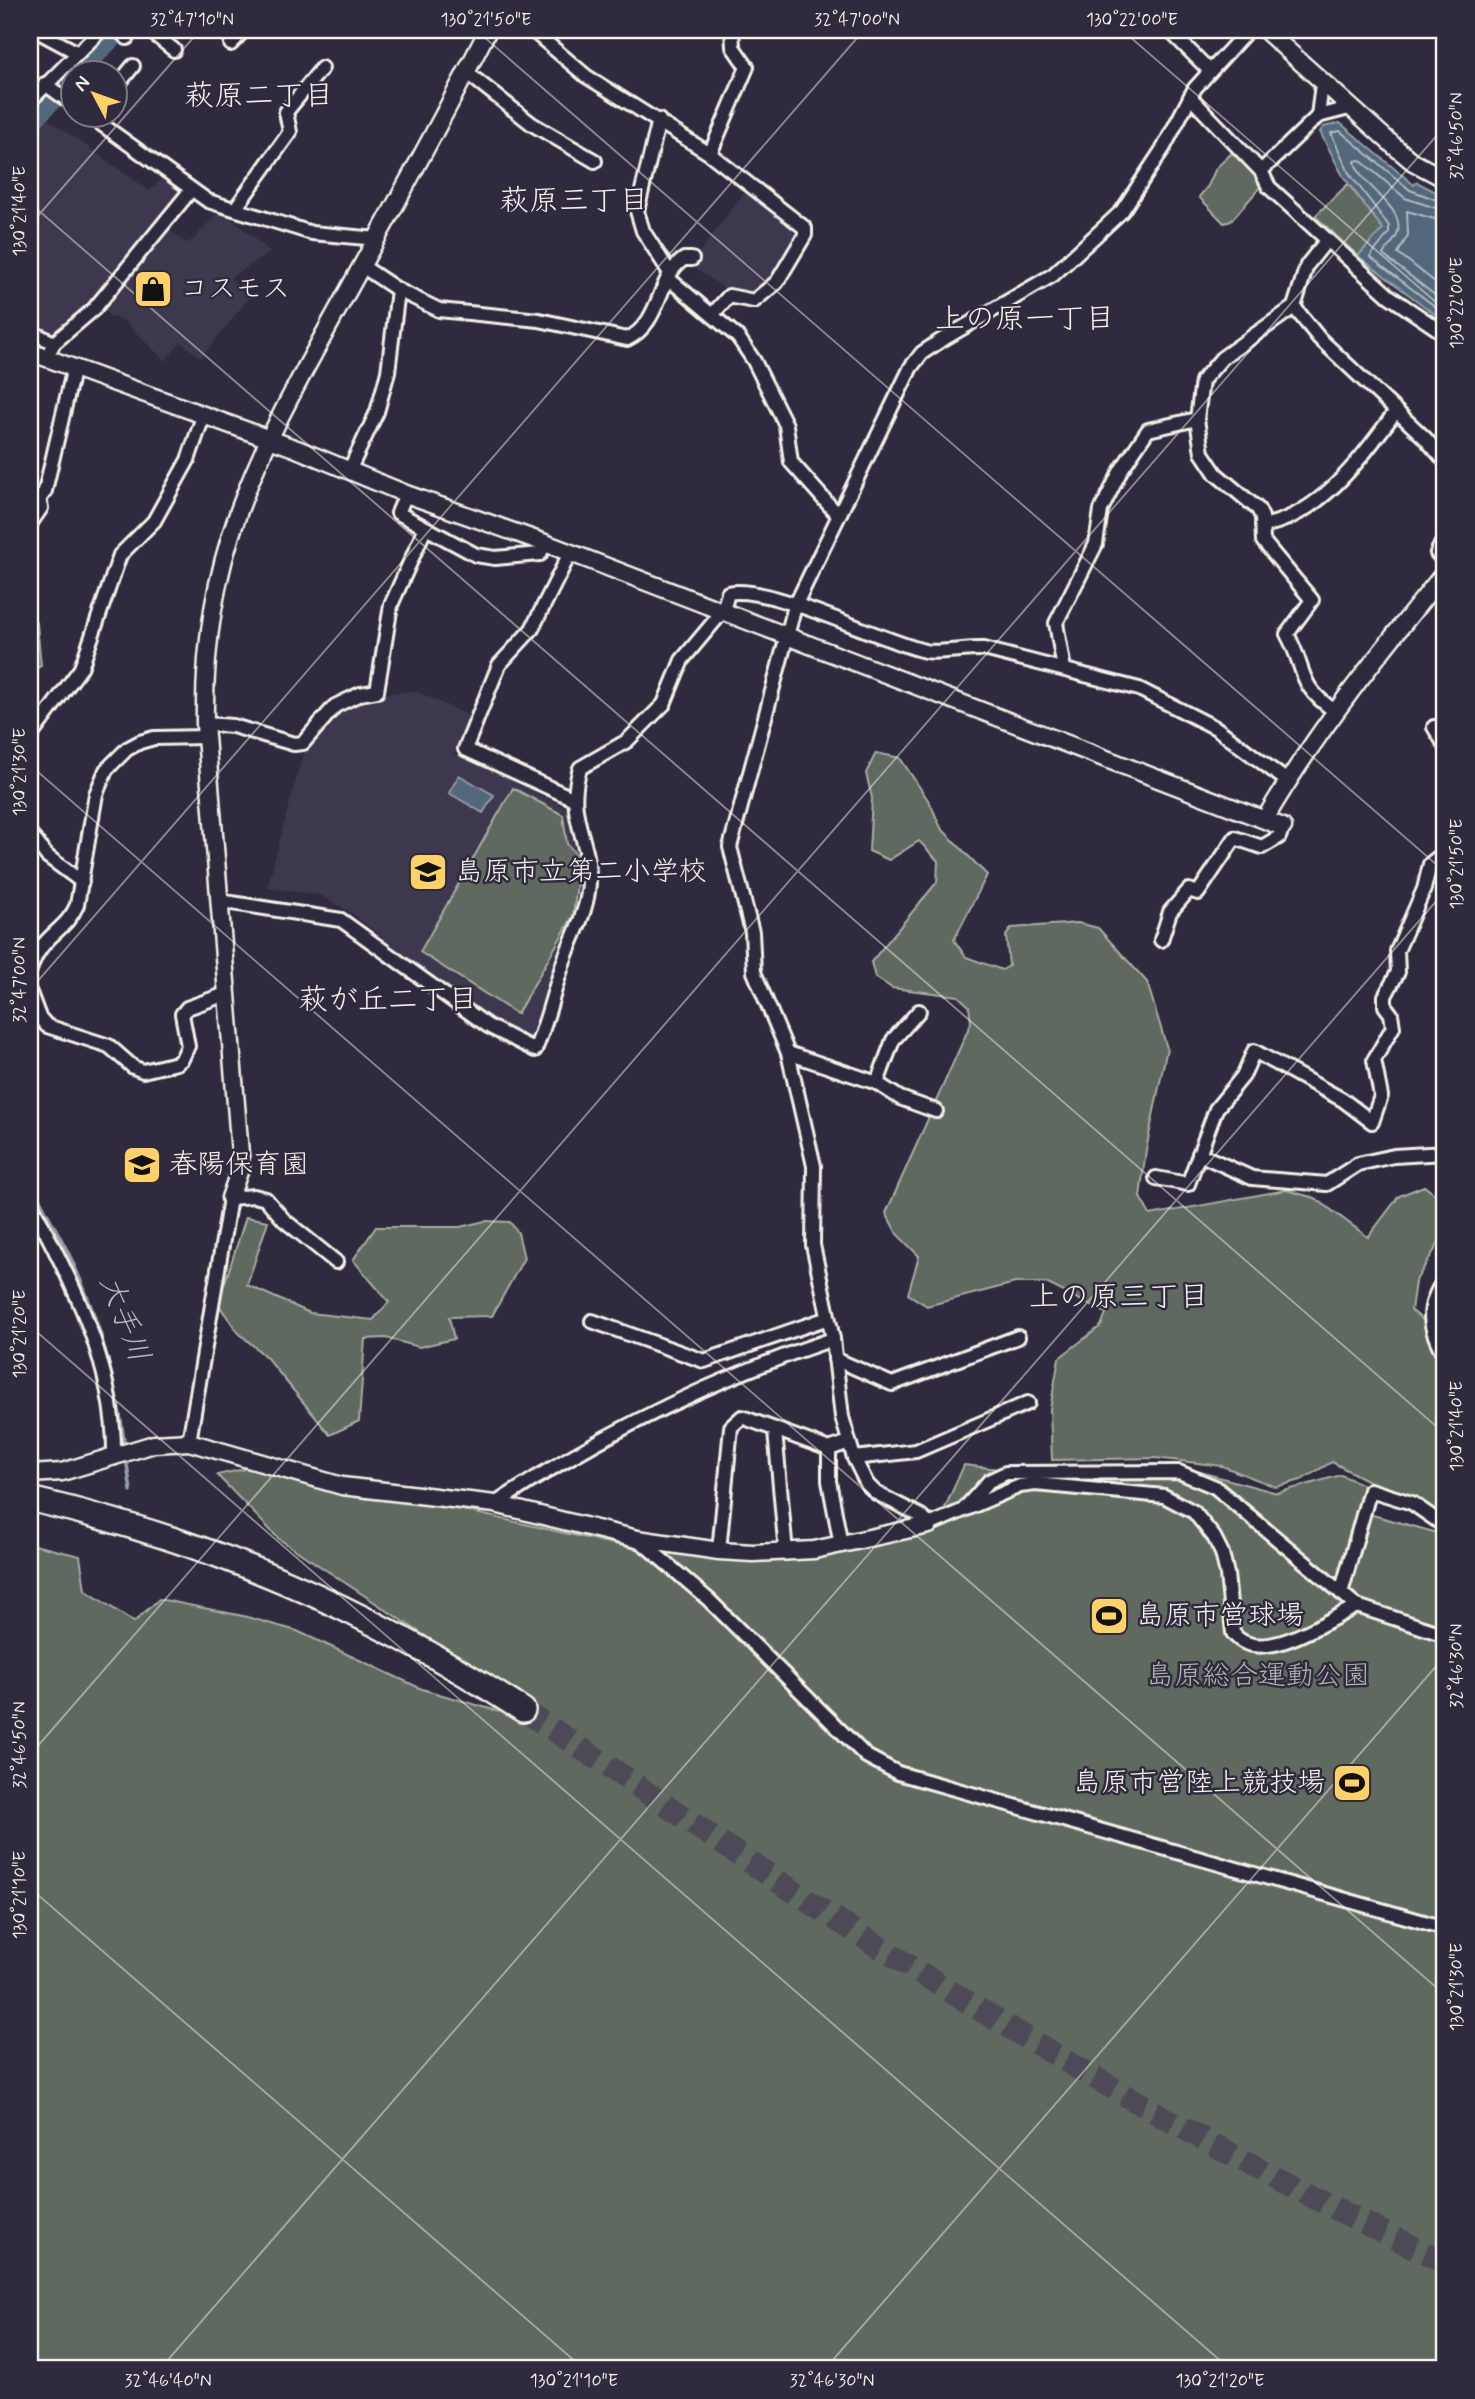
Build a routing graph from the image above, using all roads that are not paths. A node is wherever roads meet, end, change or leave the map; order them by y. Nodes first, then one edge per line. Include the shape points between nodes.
1 (35, 30) edge
2 (101, 30) edge
3 (149, 30) edge
4 (244, 30) edge
5 (488, 30) edge
6 (532, 30) edge
7 (732, 30) edge
8 (1169, 30) edge
9 (1248, 30) edge
10 (1265, 30) edge
11 (231, 44) dead end
12 (174, 50) dead end
13 (78, 52) junction
14 (133, 66) dead end
15 (322, 68) dead end
16 (130, 70) edge
17 (1210, 71) junction
18 (466, 72) junction
19 (1322, 84) junction
20 (46, 85) junction
21 (60, 96) edge
22 (1190, 97) junction
23 (30, 101) edge
24 (1349, 108) junction
25 (1318, 116) junction
26 (659, 120) junction
27 (111, 130) edge
28 (710, 154) junction
29 (595, 161) dead end
30 (1261, 171) junction
31 (1445, 180) edge
32 (191, 190) junction
33 (235, 209) junction
34 (377, 239) junction
35 (1327, 240) junction
36 (692, 259) dead end
37 (362, 266) junction
38 (670, 276) junction
39 (398, 290) junction
40 (1294, 307) junction
41 (712, 315) junction
42 (30, 331) edge
43 (1445, 334) edge
44 (54, 343) junction
45 (30, 352) edge
46 (46, 358) junction
47 (74, 368) junction
48 (1396, 411) junction
49 (204, 414) junction
50 (1197, 419) junction
51 (267, 439) junction
52 (1445, 461) edge
53 (349, 471) junction
54 (406, 494) junction
55 (34, 500) edge
56 (838, 514) junction
57 (30, 524) edge
58 (1262, 526) junction
59 (425, 529) junction
60 (1445, 537) edge
61 (545, 543) junction
62 (570, 553) junction
63 (1445, 562) edge
64 (1445, 572) edge
65 (795, 606) junction
66 (723, 611) junction
67 (787, 635) junction
68 (1064, 669) junction
69 (1335, 711) junction
70 (1434, 727) dead end
71 (206, 731) junction
72 (30, 737) edge
73 (1445, 745) edge
74 (1287, 781) junction
75 (574, 799) junction
76 (1265, 819) junction
77 (1283, 827) joint
78 (30, 834) edge
79 (1445, 852) edge
80 (82, 882) junction
81 (219, 901) junction
82 (1161, 940) dead end
83 (30, 970) edge
84 (30, 993) edge
85 (226, 994) junction
86 (919, 1011) dead end
87 (788, 1053) junction
88 (877, 1083) junction
89 (936, 1111) dead end
90 (1445, 1153) edge
91 (1199, 1154) junction
92 (1156, 1178) dead end
93 (230, 1198) junction
94 (30, 1202) edge
95 (336, 1262) dead end
96 (1445, 1279) edge
97 (828, 1318) junction
98 (592, 1321) dead end
99 (1018, 1337) dead end
100 (833, 1339) junction
101 (1445, 1356) edge
102 (835, 1359) junction
103 (1028, 1403) dead end
104 (775, 1431) junction
105 (189, 1442) junction
106 (849, 1443) junction
107 (829, 1449) junction
108 (122, 1455) junction
109 (854, 1458) junction
110 (30, 1474) edge
111 (30, 1499) edge
112 (495, 1504) junction
113 (959, 1514) junction
114 (929, 1525) junction
115 (1445, 1526) edge
116 (637, 1539) junction
117 (841, 1545) junction
118 (719, 1551) junction
119 (786, 1553) junction
120 (1341, 1593) junction
121 (1357, 1606) junction
122 (1445, 1635) edge
123 (523, 1710) tunnel mouth
124 (1445, 1928) edge

1 - 13 street
2 - 13 street
3 - 12 street
4 - 11 street
5 - 18 street
6 - 26 street via 586,76
7 - 28 street via 733,47 747,67
8 - 17 street
9 - 17 street
10 - 19 street
13 - 20 street
14 - 16 street
15 - 33 street via 286,112 290,132
17 - 22 street
18 - 29 street via 532,124
18 - 34 street
19 - 24 street
19 - 25 street
20 - 21 street
20 - 23 street
22 - 30 street
22 - 56 street via 1122,212 1053,275 922,353
24 - 25 street
24 - 31 street via 1413,162
25 - 30 street
26 - 28 street
26 - 38 street via 637,211 643,231
27 - 32 street
28 - 41 street via 806,230 775,285 754,301 729,296
30 - 35 street via 1269,187
32 - 33 street
32 - 44 street via 94,309
33 - 34 street via 312,233
34 - 37 street
35 - 40 street via 1307,265
35 - 43 street via 1390,296
36 - 38 street via 684,259
37 - 39 street
37 - 51 street
38 - 39 street via 647,322 627,339 539,320 439,310
38 - 41 street
39 - 53 street via 388,372 377,412
40 - 48 street via 1319,338
40 - 50 street via 1222,358 1202,381
41 - 56 street via 737,337 754,361 786,425 791,462
42 - 44 street
44 - 46 street
45 - 46 street
46 - 47 street
47 - 49 street
47 - 55 street via 45,491
48 - 52 street
48 - 58 street via 1326,494 1285,521
49 - 51 street
49 - 72 street via 187,460 154,521 120,555 82,668
50 - 58 street via 1202,453 1216,474 1258,509
50 - 68 street via 1148,430 1121,470 1101,510 1096,544 1056,623
51 - 53 street
51 - 71 street via 234,520 214,592 206,658
53 - 54 street
54 - 59 street via 398,513
54 - 61 street
55 - 57 street via 41,508
56 - 65 street
58 - 69 street via 1263,541 1312,600 1287,634 1310,692
59 - 61 street via 483,556 540,554
59 - 71 street via 391,605 377,691 335,706 303,743 233,726
60 - 63 street via 1437,553
61 - 62 street
62 - 66 street
62 - 75 street via 533,629 499,665 465,748
64 - 69 street
65 - 66 street via 739,590 728,593
65 - 67 street
65 - 68 street via 928,652 984,649
66 - 67 street
66 - 75 street via 682,660 664,704 627,741 580,768
67 - 76 street
67 - 87 street via 730,847 752,932 754,972
68 - 74 street via 1139,689 1216,728
69 - 74 street
70 - 73 street
71 - 80 street via 140,742 127,748 106,770 96,794
71 - 81 street
74 - 76 street
75 - 81 street via 589,859 587,898 535,1050 488,1026 341,920
76 - 77 street
77 - 82 street via 1279,837 1262,847 1235,838 1198,893 1189,890 1170,912
78 - 80 street via 47,856
79 - 91 street via 1430,864 1397,951 1398,972 1385,996 1393,1027 1374,1060 1381,1096 1371,1122 1343,1100 1254,1051 1243,1076 1216,1109
80 - 83 street via 74,912 43,943
81 - 85 street
84 - 85 street via 47,1026 109,1046 143,1071 182,1059 188,1046 182,1014
85 - 93 street via 241,1166
86 - 88 street via 893,1041
87 - 88 street
87 - 97 street via 814,1166 813,1245
88 - 89 street via 900,1098
90 - 91 street via 1358,1164 1328,1184 1252,1178
91 - 92 street via 1188,1184
93 - 95 street via 266,1199 284,1220
93 - 105 street
94 - 108 street via 89,1326
96 - 101 street via 1432,1301 1430,1321
97 - 98 street via 704,1361
97 - 100 street
99 - 102 street via 892,1384
100 - 102 street
100 - 112 street via 761,1363 688,1395 564,1459
102 - 106 street
103 - 109 street via 916,1451
104 - 107 street
104 - 118 street via 742,1417 731,1427
104 - 119 street
105 - 108 street via 154,1444
105 - 112 street via 342,1486
106 - 107 street
106 - 109 street
107 - 117 street via 829,1481
108 - 110 street via 62,1472
109 - 114 street via 876,1493
111 - 123 highway via 159,1533 262,1570 408,1640
112 - 116 street
113 - 114 street
113 - 120 street via 999,1474 1179,1472 1215,1488
113 - 121 street via 1004,1490 1035,1484 1164,1496 1194,1512 1214,1537 1227,1574 1233,1633 1247,1646 1280,1643
114 - 117 street
115 - 120 street via 1412,1503 1370,1490
116 - 118 street
116 - 124 street via 709,1600 866,1756 898,1773
117 - 119 street
118 - 119 street
120 - 121 street
121 - 122 street

